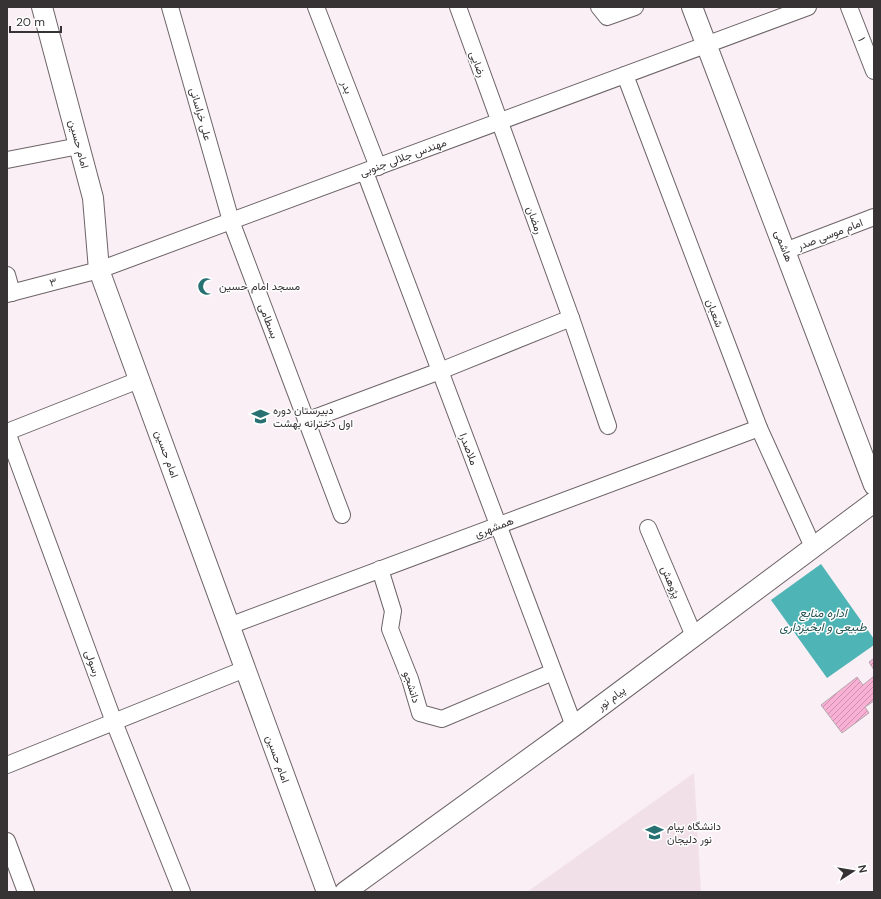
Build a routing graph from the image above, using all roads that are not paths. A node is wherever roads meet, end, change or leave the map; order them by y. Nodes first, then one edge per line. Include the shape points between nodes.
1 (42, 7) edge
2 (170, 7) edge
3 (316, 7) edge
4 (458, 7) edge
5 (599, 7) edge
6 (634, 7) edge
7 (692, 7) edge
8 (808, 7) edge
9 (849, 7) edge
10 (707, 45) junction
11 (874, 71) edge
12 (625, 75) junction
13 (499, 122) junction
14 (79, 146) junction
15 (7, 160) edge
16 (371, 169) junction
17 (874, 217) edge
18 (231, 221) junction
19 (786, 251) junction
20 (99, 270) junction
21 (7, 275) edge
22 (9, 293) edge
23 (571, 318) junction
24 (440, 371) junction
25 (139, 380) junction
26 (306, 421) junction
27 (608, 426) dead end
28 (759, 428) junction
29 (7, 432) edge
30 (874, 485) edge
31 (874, 502) edge
32 (342, 515) dead end
33 (498, 525) junction
34 (648, 528) dead end
35 (813, 547) junction
36 (380, 570) junction
37 (229, 626) junction
38 (694, 636) junction
39 (245, 669) junction
40 (554, 672) junction
41 (114, 722) junction
42 (574, 726) junction
43 (7, 765) edge
44 (7, 841) edge
45 (11, 862) edge
46 (26, 892) edge
47 (182, 892) edge
48 (327, 892) edge
49 (345, 892) edge

1 - 14 street, امام حسین
2 - 18 street, علی خراسانی
3 - 16 street, بدر
4 - 13 street, رضایی
5 - 6 street via 606,17
7 - 10 street, هاشمی
8 - 10 street, مهندس جلالی جنوبی
9 - 11 street, ۱
10 - 12 street, مهندس جلالی جنوبی
10 - 19 street, هاشمی
12 - 13 street, مهندس جلالی جنوبی
12 - 28 street, شعبان
13 - 16 street, مهندس جلالی جنوبی
13 - 23 street, رمضان
14 - 15 street
14 - 20 street, امام حسین via 93,198
16 - 18 street, مهندس جلالی جنوبی
16 - 24 street, ملاصدرا
17 - 19 street, امام موسی صدر
18 - 20 street, مهندس جلالی جنوبی
18 - 26 street, بسطامی
19 - 30 street, هاشمی
20 - 22 street, ۳
20 - 25 street, امام حسین
21 - 22 street
23 - 24 street
23 - 27 street, رمضان
24 - 26 street
24 - 33 street, ملاصدرا
25 - 29 street
25 - 37 street, امام حسین
26 - 32 street, بسطامی
28 - 33 street, همشهری
28 - 35 street, شعبان
29 - 41 street, رسولی
31 - 35 street, پیام نور
33 - 36 street, همشهری
33 - 40 street, ملاصدرا
34 - 38 street, پژوهش
35 - 38 street, پیام نور
36 - 37 street, همشهری
36 - 40 street, دانشجو via 393,611 390,629 410,679 420,713 442,719
37 - 39 street, امام حسین
38 - 42 street, پیام نور
39 - 41 street
39 - 48 street, امام حسین
40 - 42 street, ملاصدرا
41 - 43 street
41 - 47 street, رسولی
42 - 49 street, پیام نور
44 - 45 street
45 - 46 street

